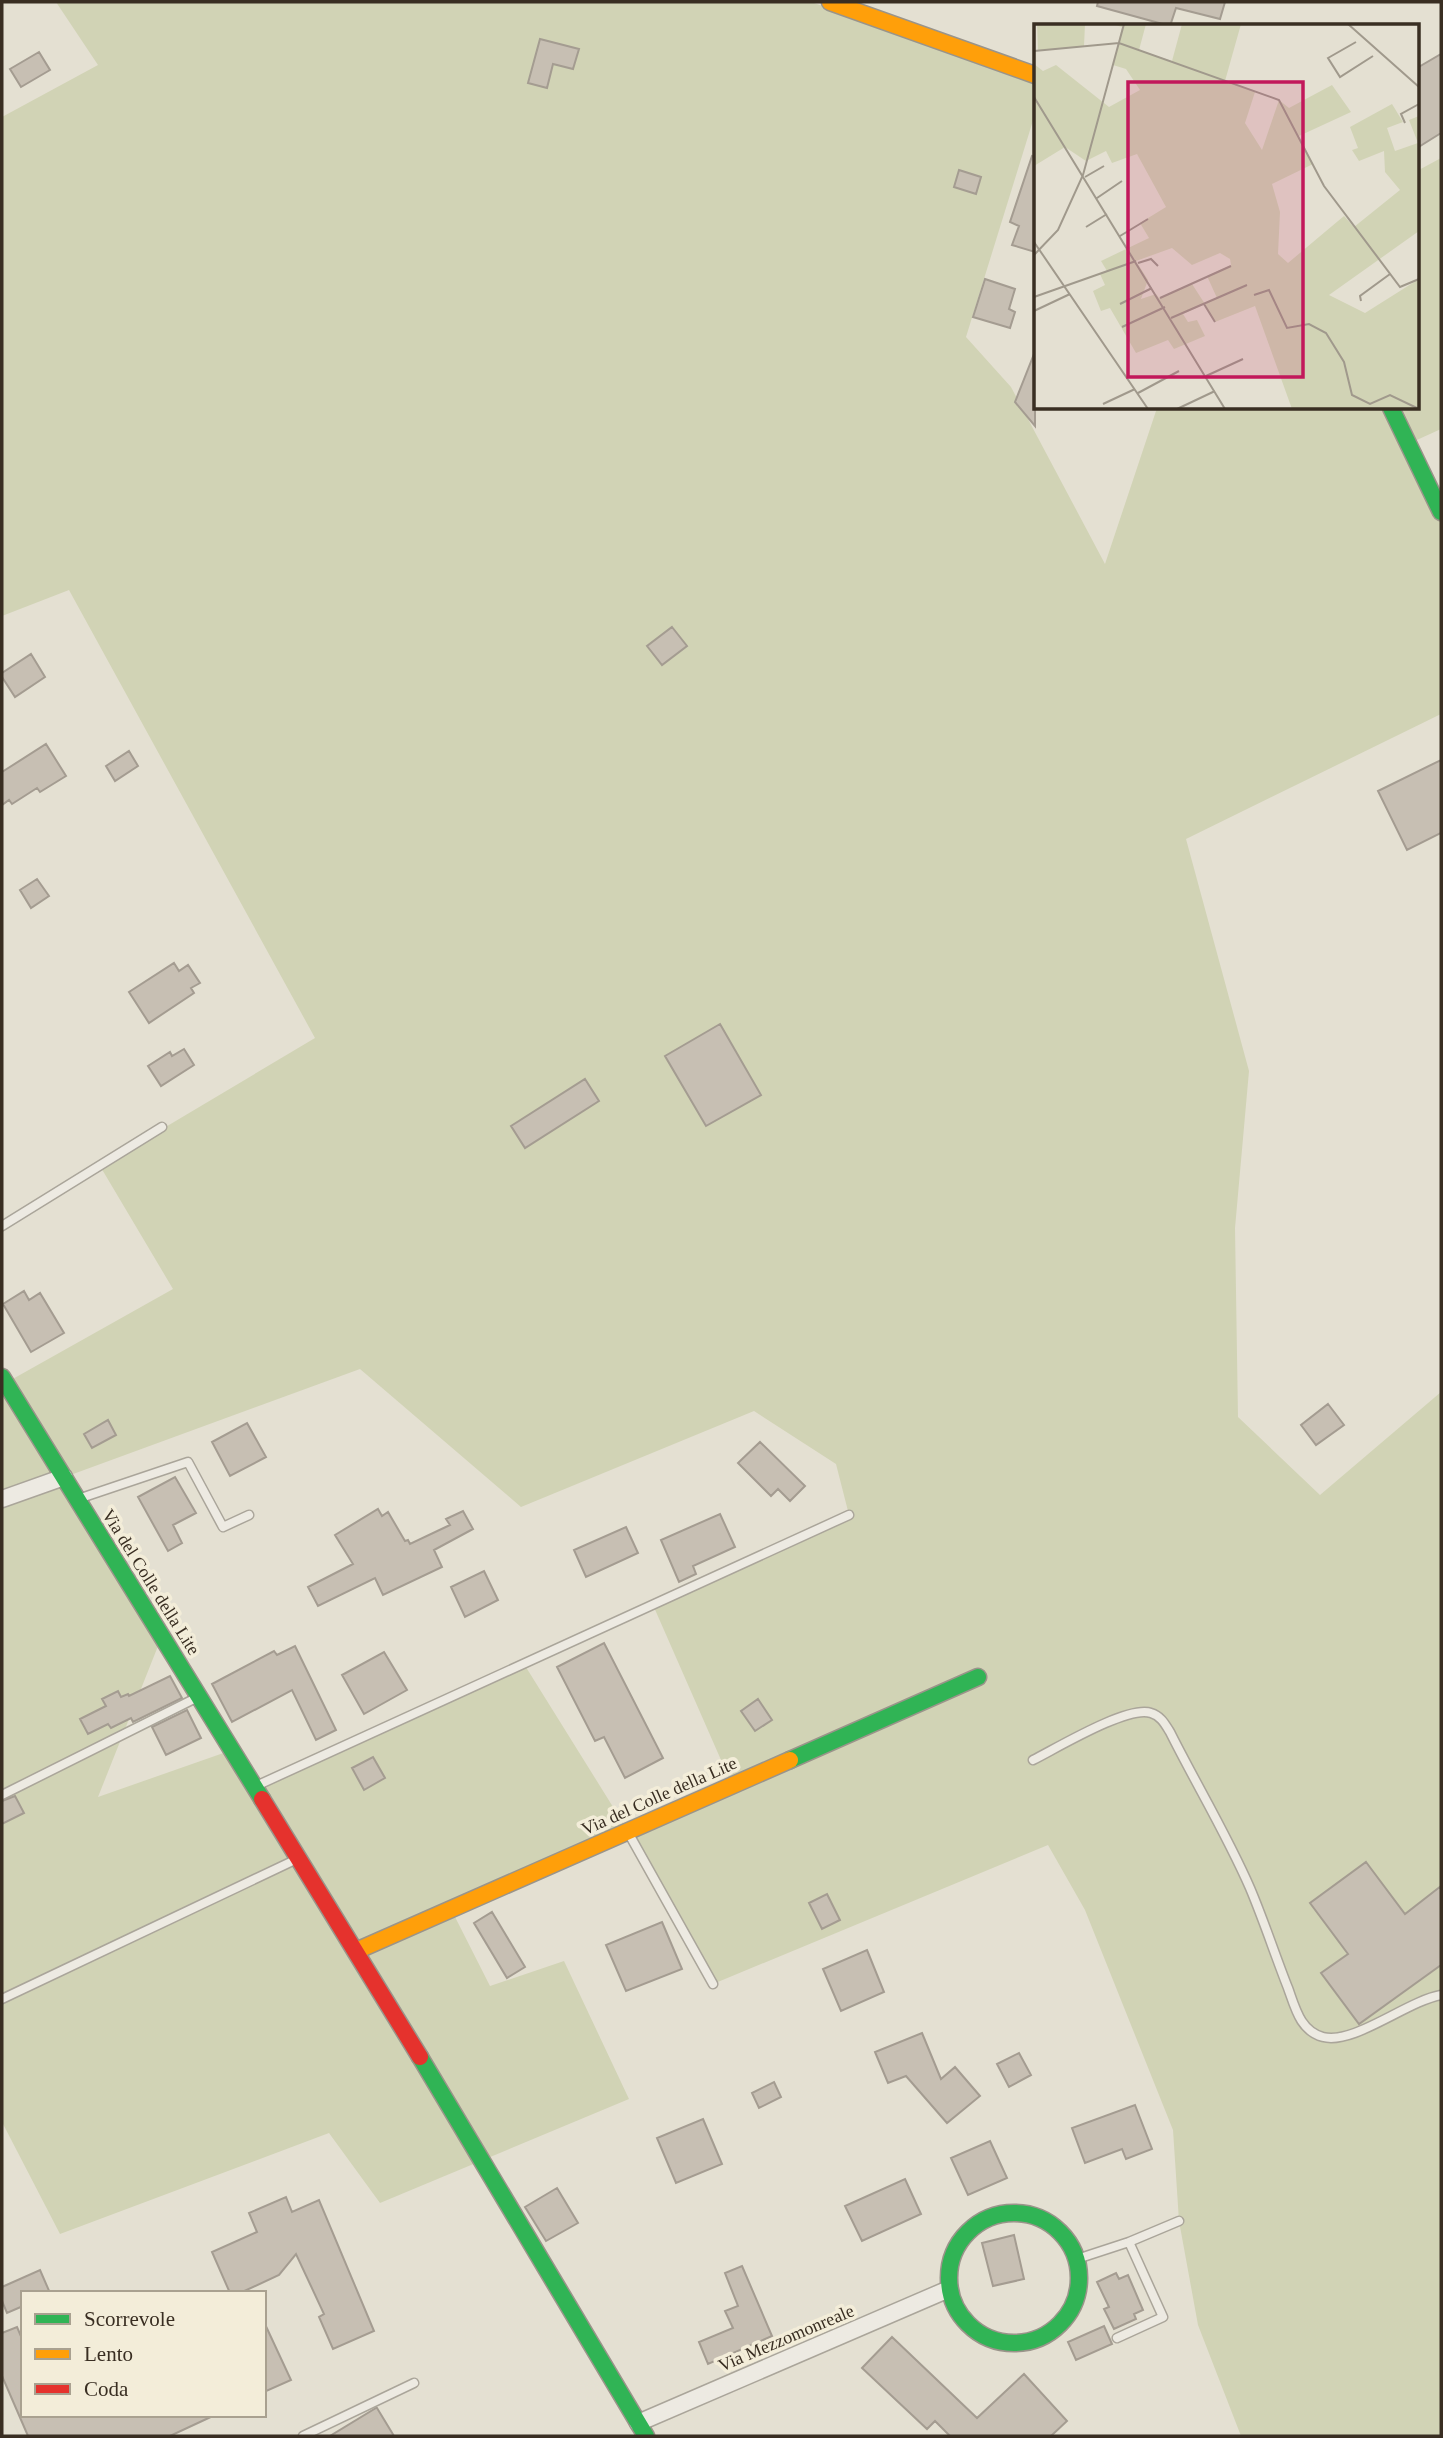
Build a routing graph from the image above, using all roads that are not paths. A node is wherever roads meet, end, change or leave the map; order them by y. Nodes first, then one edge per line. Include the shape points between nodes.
1 (830, 2) edge
2 (1034, 75) edge
3 (1392, 410) edge
4 (1441, 512) edge
5 (162, 1127) dead end
6 (2, 1226) edge
7 (2, 1377) edge
8 (64, 1477) junction
9 (2, 1499) edge
10 (78, 1499) junction
11 (249, 1515) dead end
12 (849, 1515) dead end
13 (978, 1677) dead end
14 (199, 1697) junction
15 (1033, 1760) dead end
16 (255, 1786) junction
17 (2, 1795) edge
18 (628, 1831) junction
19 (299, 1858) junction
20 (356, 1951) junction
21 (713, 1984) dead end
22 (1441, 1995) edge
23 (2, 1998) edge
24 (1179, 2221) dead end
25 (1129, 2242) junction
26 (1077, 2259) junction
27 (949, 2289) junction
28 (1117, 2338) dead end
29 (414, 2383) dead end
30 (642, 2430) edge
31 (303, 2436) edge

1 - 2 street
3 - 4 street
5 - 6 lane
7 - 8 street, Via del Colle della Lite
8 - 9 street
8 - 10 street, Via del Colle della Lite
10 - 11 lane via 188,1462 223,1527
10 - 14 street, Via del Colle della Lite
12 - 16 lane
13 - 18 street, Via del Colle della Lite
14 - 16 street, Via del Colle della Lite
14 - 17 lane
15 - 22 lane via 1118,1717 1140,1711 1154,1713 1170,1732 1250,1886 1305,2028 1324,2037 1345,2036 1415,2002
16 - 19 street, Via del Colle della Lite
18 - 20 street, Via del Colle della Lite
18 - 21 lane
19 - 20 street, Via del Colle della Lite
19 - 23 lane
20 - 30 street, Via del Colle della Lite
24 - 25 lane
25 - 26 lane
25 - 28 lane via 1163,2316
26 - 27 street via 1055,2227 1038,2217 999,2214 964,2234 948,2270
26 - 27 street via 1080,2281 1065,2320 1029,2342 987,2338 969,2326
27 - 30 street, Via Mezzomonreale
29 - 31 lane

